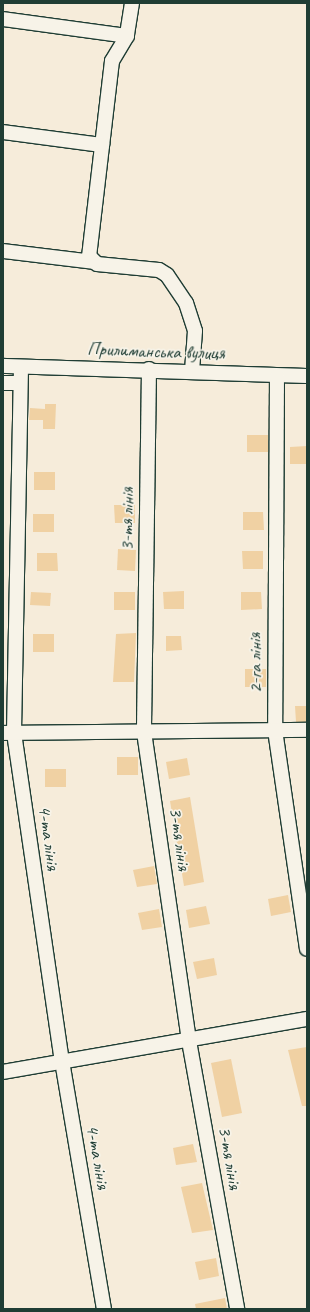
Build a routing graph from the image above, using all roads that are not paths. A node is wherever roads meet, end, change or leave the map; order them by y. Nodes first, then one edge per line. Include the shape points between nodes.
1 (132, 3) edge
2 (3, 19) edge
3 (127, 36) junction
4 (3, 132) edge
5 (102, 145) junction
6 (3, 251) edge
7 (94, 262) junction
8 (3, 366) edge
9 (21, 367) junction
10 (149, 369) junction
11 (192, 372) junction
12 (277, 376) junction
13 (307, 376) edge
14 (3, 383) edge
15 (20, 383) junction
16 (275, 730) junction
17 (307, 730) edge
18 (144, 732) junction
19 (8, 733) edge
20 (307, 949) edge
21 (307, 1019) edge
22 (189, 1041) junction
23 (62, 1061) junction
24 (3, 1072) edge
25 (104, 1309) edge
26 (237, 1309) edge

1 - 3 street
2 - 3 street
3 - 5 street via 112,61
4 - 5 street
5 - 7 street via 89,256
6 - 7 street
7 - 11 street via 159,270 167,275 186,303 193,324
8 - 9 street, Прилиманська вулиця
9 - 10 street, Прилиманська вулиця
9 - 15 street, 4-та лінія
10 - 11 street, Прилиманська вулиця
10 - 18 street, 3-тя лінія
11 - 12 street, Прилиманська вулиця
12 - 13 street, Прилиманська вулиця
12 - 16 street, 2-га лінія
14 - 15 street
15 - 19 street, 4-та лінія
16 - 17 street
16 - 18 street
16 - 20 street, 2-га лінія
18 - 19 street
18 - 22 street, 3-тя лінія
19 - 23 street, 4-та лінія
21 - 22 street
22 - 23 street
22 - 26 street, 3-тя лінія
23 - 24 street
23 - 25 street, 4-та лінія

